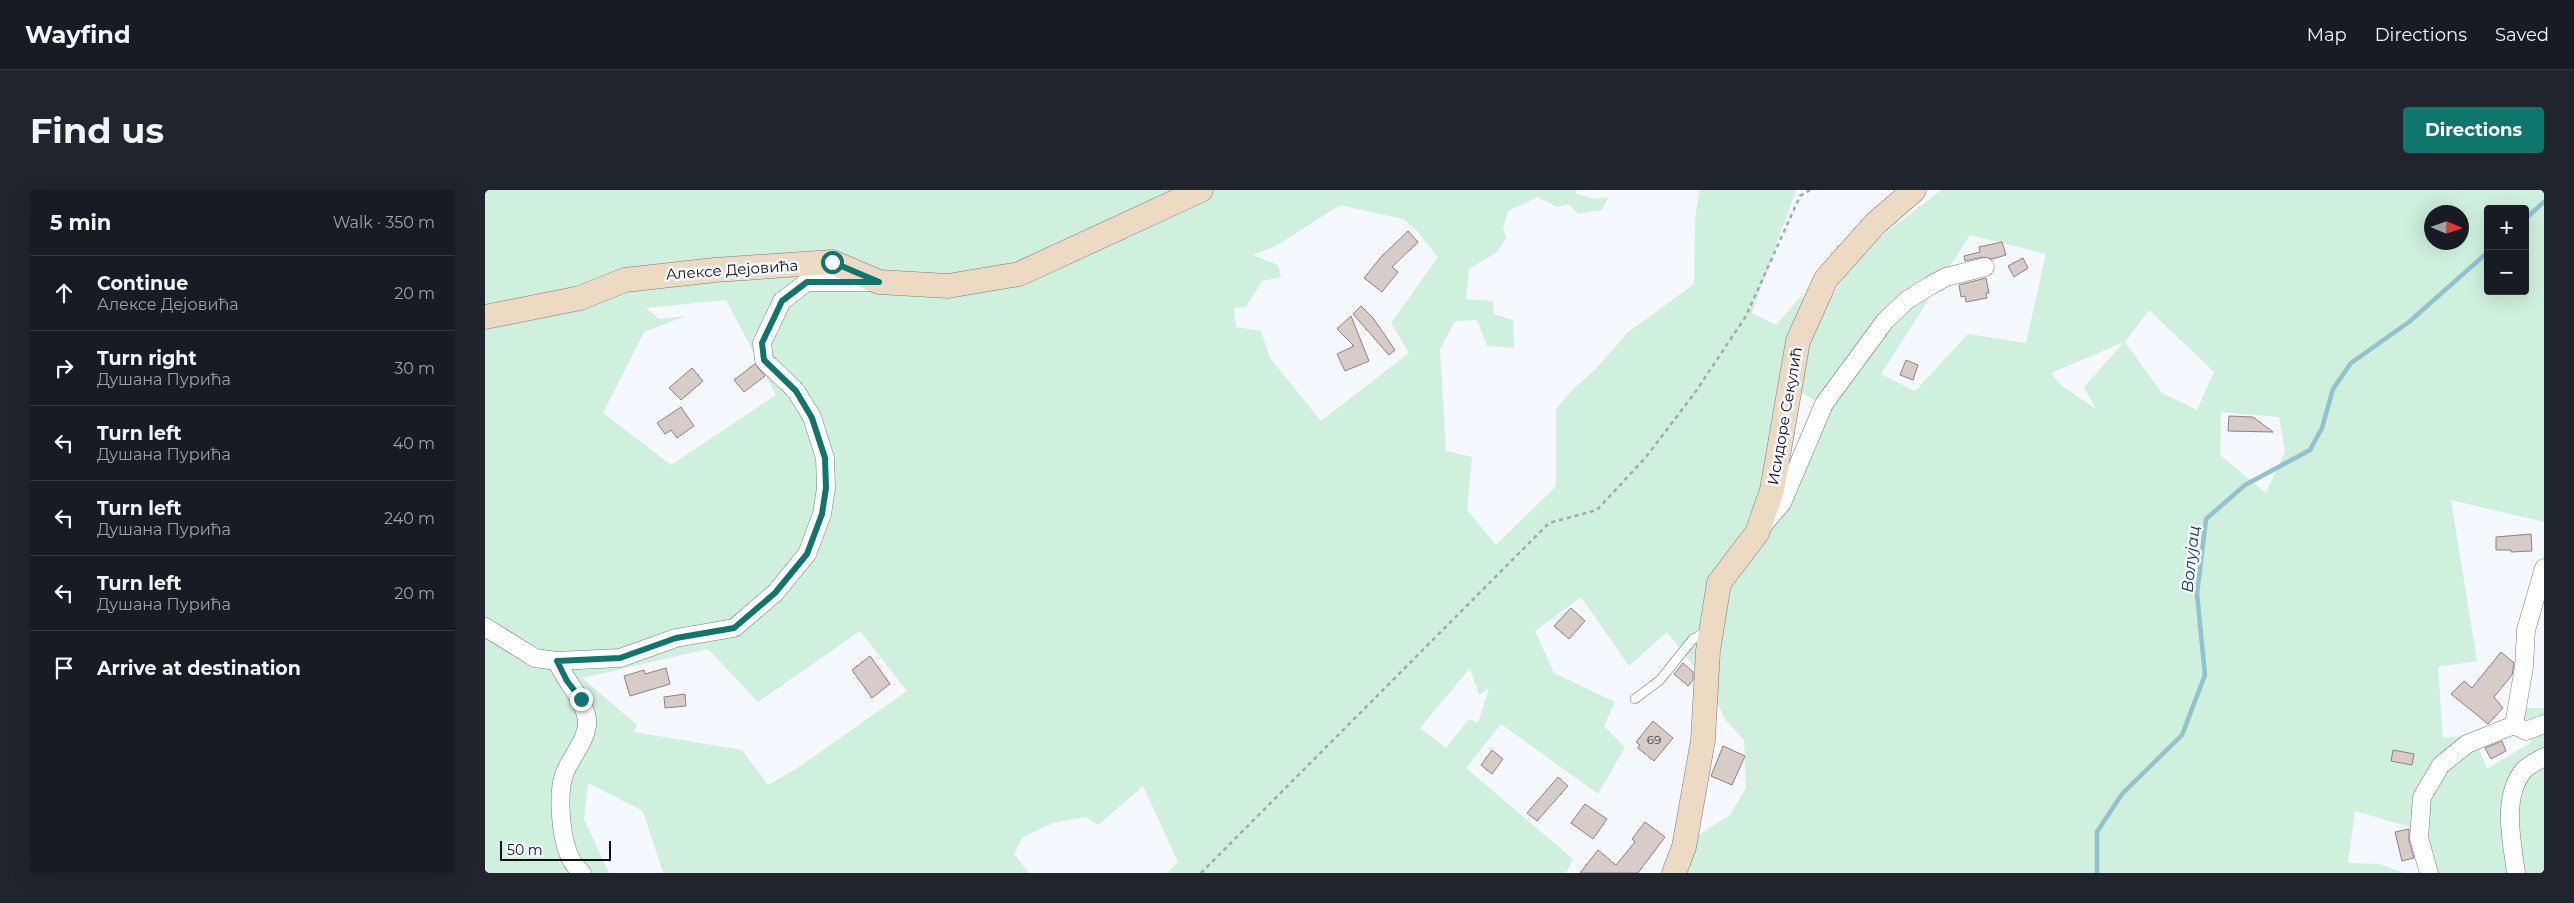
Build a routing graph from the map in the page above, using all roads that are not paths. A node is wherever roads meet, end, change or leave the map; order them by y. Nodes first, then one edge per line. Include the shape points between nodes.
1 (1201, 190) edge
2 (1914, 190) edge
3 (1985, 267) dead end
4 (879, 282) junction
5 (485, 317) edge
6 (1757, 532) junction
7 (2544, 568) edge
8 (485, 628) edge
9 (1711, 628) junction
10 (557, 661) junction
11 (1635, 699) dead end
12 (2544, 724) edge
13 (2513, 726) junction
14 (2544, 757) edge
15 (582, 873) edge
16 (1673, 873) edge
17 (2429, 873) edge
18 (2516, 873) edge

1 - 4 street, Алексе Дејовића via 1019,274 948,286
2 - 6 street, Исидоре Секулић via 1875,224 1827,279 1799,341 1772,490
3 - 6 street, Исидоре Секулић via 1931,284 1907,300 1885,321 1824,404 1781,503
4 - 5 street, Алексе Дејовића via 832,262 715,270 625,280 580,298
4 - 10 street via 807,282 782,301 762,343 764,360 796,391 812,418 825,458 826,488 822,514 807,554 775,593 734,628 676,638 620,658
6 - 9 street, Исидоре Секулић via 1719,583
7 - 13 street via 2526,630 2524,667
8 - 10 street via 535,658
9 - 11 lane via 1693,639 1660,680
9 - 16 street, Исидоре Секулић via 1703,740 1684,847
10 - 15 street via 581,699 587,720 582,741 564,774 561,793 563,834 572,861
12 - 13 street via 2526,731
13 - 17 street via 2485,736 2441,765 2422,797 2419,838
14 - 18 street via 2524,770 2510,798

